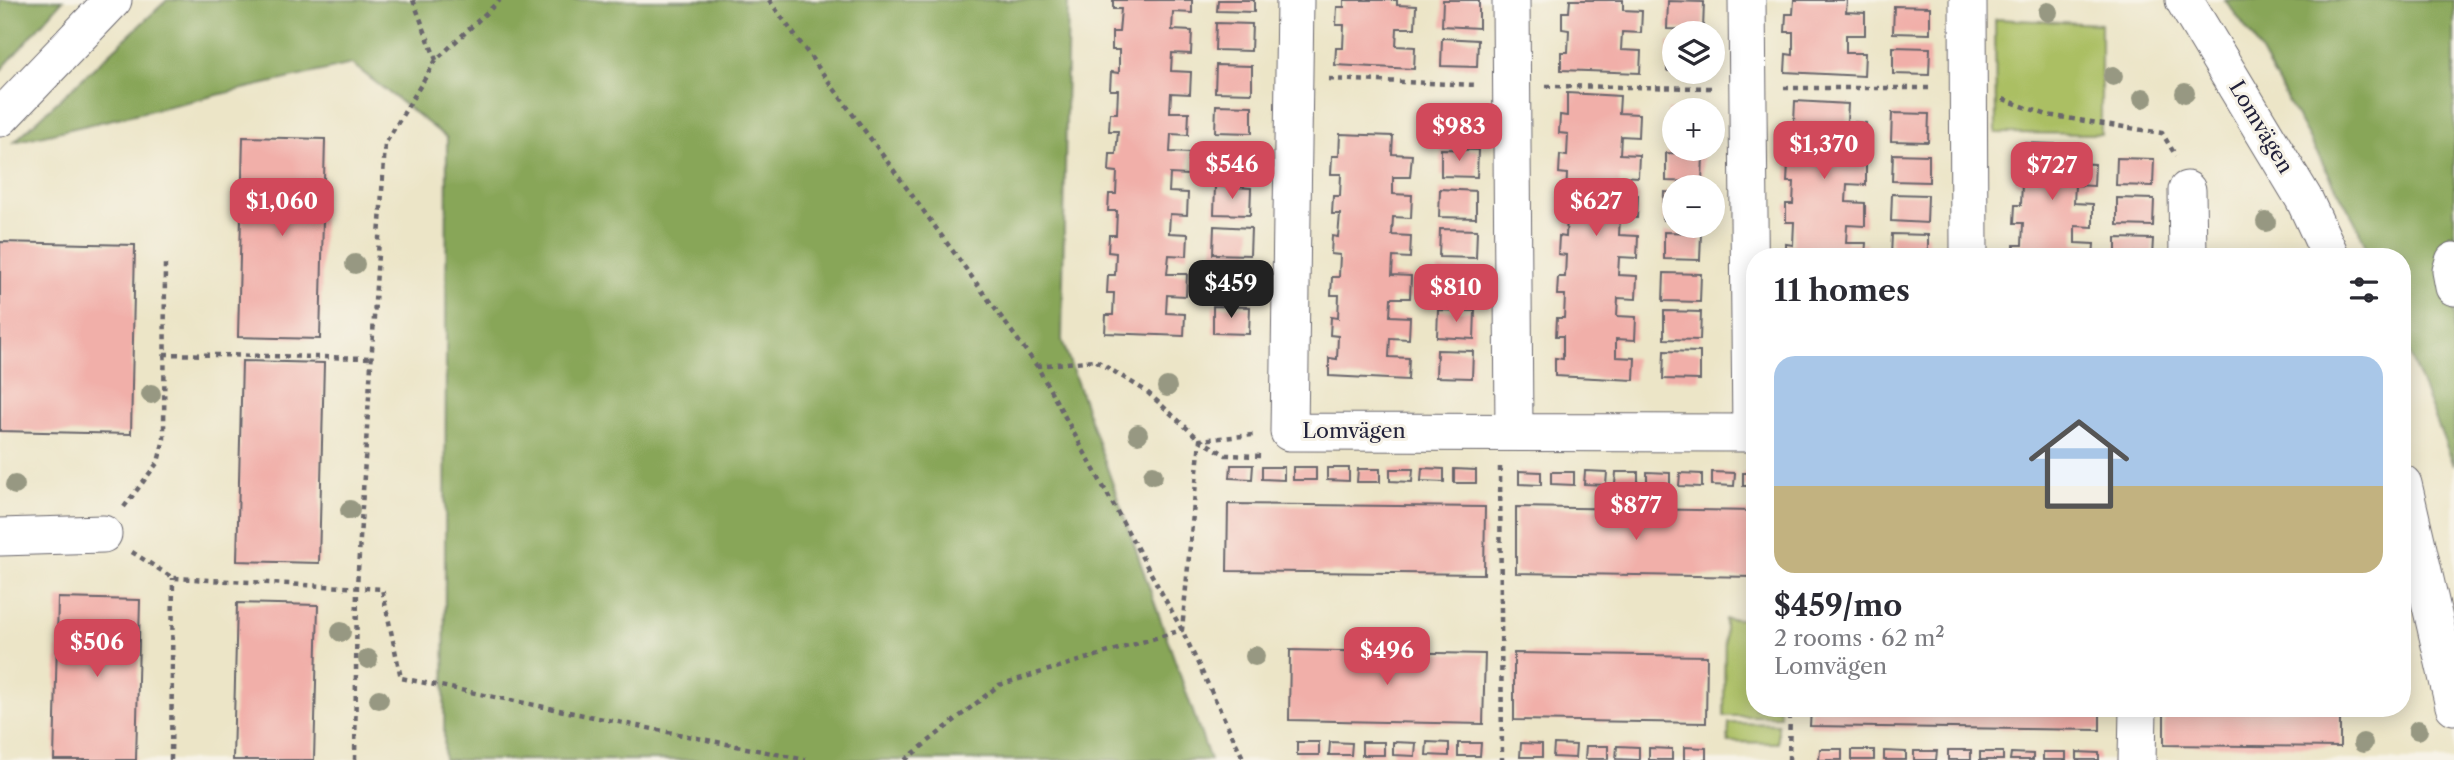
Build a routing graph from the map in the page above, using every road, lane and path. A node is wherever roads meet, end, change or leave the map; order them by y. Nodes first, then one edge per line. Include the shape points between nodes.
1 (113, 0) edge
2 (413, 0) edge
3 (500, 0) edge
4 (769, 0) edge
5 (1295, 0) edge
6 (1511, 0) edge
7 (1747, 0) edge
8 (1968, 0) edge
9 (2184, 0) edge
10 (436, 60) junction
11 (0, 118) edge
12 (2187, 190) dead end
13 (1750, 248) edge
14 (1969, 248) edge
15 (2188, 248) edge
16 (2327, 248) edge
17 (166, 261) dead end
18 (2454, 261) edge
19 (2454, 288) edge
20 (164, 354) junction
21 (371, 358) junction
22 (1037, 366) junction
23 (1507, 431) junction
24 (1289, 432) junction
25 (1746, 433) edge
26 (1200, 440) junction
27 (2411, 509) edge
28 (103, 534) junction
29 (0, 537) edge
30 (173, 578) junction
31 (357, 586) junction
32 (2445, 617) edge
33 (1182, 630) junction
34 (2454, 706) edge
35 (1790, 717) edge
36 (2138, 717) edge
37 (171, 760) edge
38 (355, 760) edge
39 (806, 760) edge
40 (905, 760) edge
41 (1244, 760) edge
42 (1502, 760) edge
43 (1789, 760) edge
44 (2137, 760) edge

1 - 11 street
2 - 10 path
3 - 10 path
4 - 22 path
5 - 24 street, Lomvägen
6 - 23 street
7 - 13 street, Lomvägen
8 - 14 street
9 - 16 street, Lomvägen via 2304,199
10 - 21 path via 385,144
12 - 15 street
17 - 20 path
18 - 19 street
20 - 21 path
20 - 28 path via 164,439 158,463
21 - 31 path
22 - 26 path via 1095,360 1146,391
22 - 33 path
23 - 24 street, Lomvägen
23 - 25 street, Lomvägen
23 - 42 path
24 - 26 path
26 - 33 path
27 - 32 street
28 - 29 street
28 - 30 path
30 - 31 path
30 - 37 path
31 - 38 path
31 - 39 path via 382,589 401,678
32 - 34 street
33 - 40 path via 999,685
33 - 41 path
35 - 43 path
36 - 44 street

